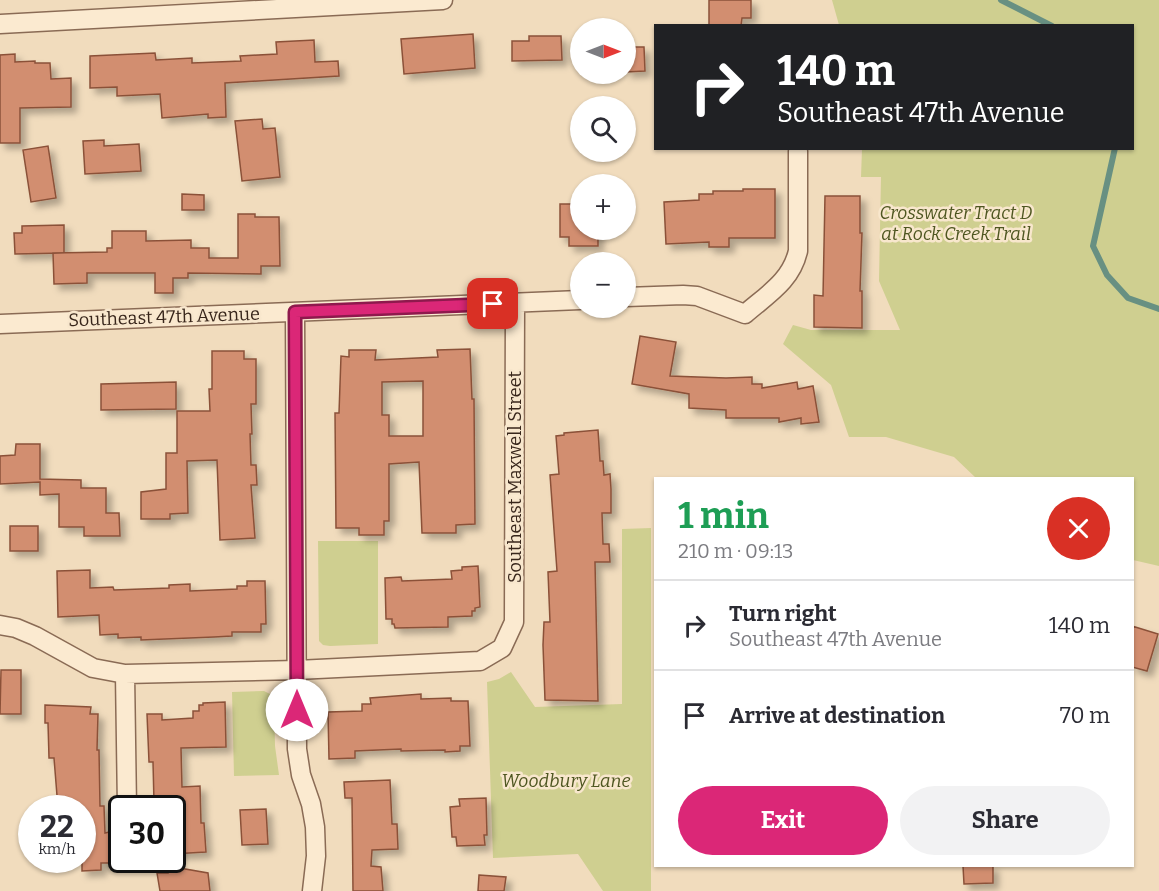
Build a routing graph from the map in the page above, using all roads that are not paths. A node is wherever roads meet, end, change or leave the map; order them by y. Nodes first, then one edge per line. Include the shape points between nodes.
1 (443, 0) edge
2 (0, 24) edge
3 (798, 151) dead end
4 (636, 297) edge
5 (570, 300) edge
6 (515, 303) junction
7 (295, 312) junction
8 (0, 324) edge
9 (0, 625) edge
10 (297, 670) junction
11 (124, 674) junction
12 (127, 795) edge
13 (312, 891) edge

1 - 2 street
3 - 4 street via 798,251 795,266 781,283 745,314 697,296
5 - 6 street, Southeast 47th Avenue
6 - 7 street, Southeast 47th Avenue
6 - 10 street, Southeast Maxwell Street via 514,622 502,648 480,661
7 - 8 street, Southeast 47th Avenue
7 - 10 street
9 - 11 street via 35,636 93,668
10 - 11 street
10 - 13 street via 297,749 315,827
11 - 12 street

